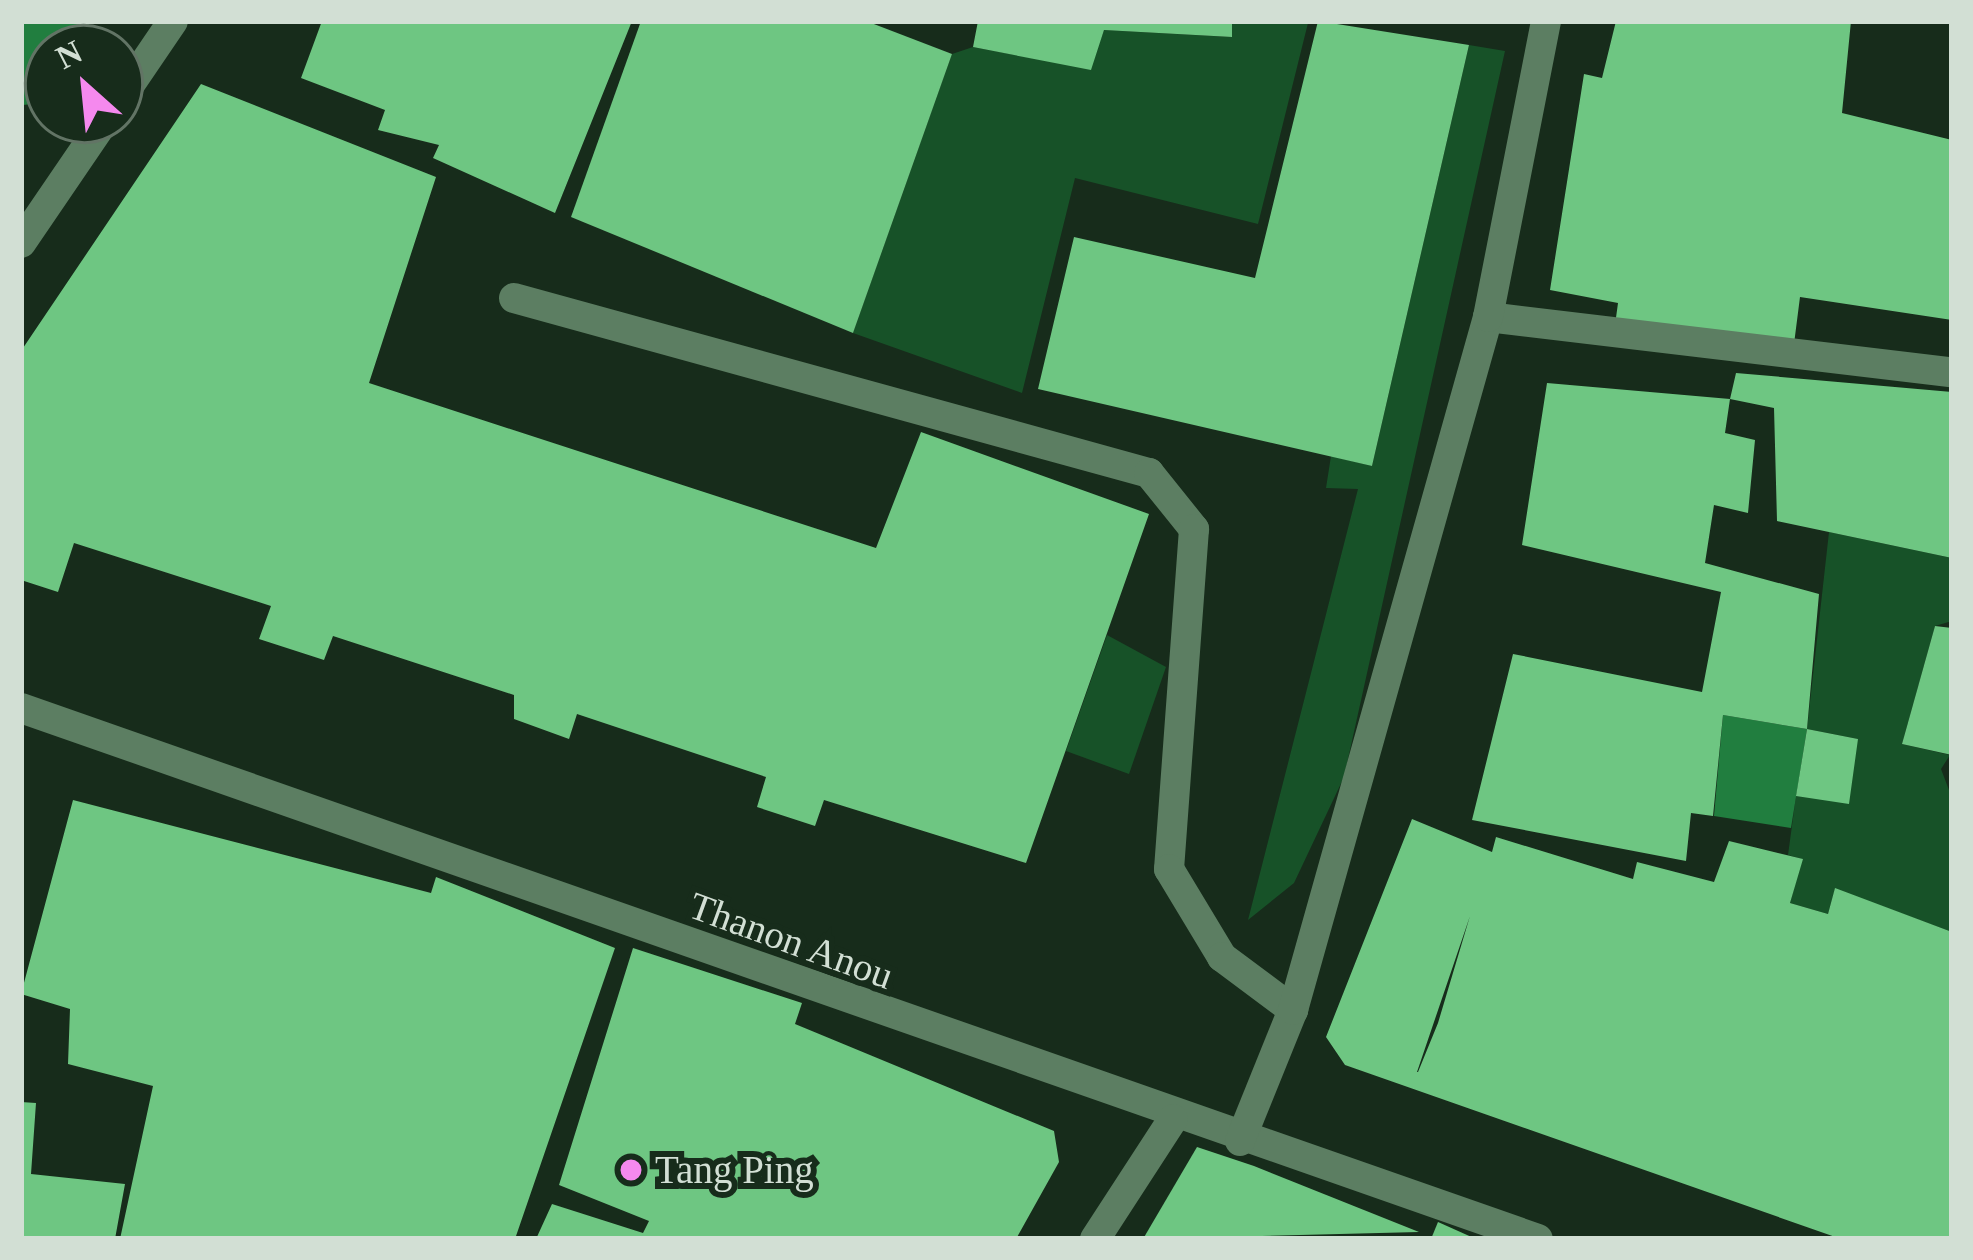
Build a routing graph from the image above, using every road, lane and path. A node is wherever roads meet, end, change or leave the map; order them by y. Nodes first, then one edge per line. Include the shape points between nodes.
1 (173, 21) edge
2 (1546, 21) edge
3 (144, 64) edge
4 (89, 144) edge
5 (21, 243) edge
6 (514, 298) dead end
7 (1487, 317) junction
8 (1952, 372) edge
9 (21, 708) edge
10 (1293, 1010) junction
11 (1173, 1118) junction
12 (1240, 1141) junction
13 (1096, 1239) edge
14 (1538, 1239) edge

1 - 3 street
2 - 7 street
4 - 5 street
6 - 10 street via 1149,473 1194,529 1169,869 1222,957
7 - 8 street
7 - 10 street
9 - 11 street, Thanon Anou
10 - 12 street
11 - 12 street, Thanon Anou
11 - 13 street
12 - 14 street, Thanon Anou

